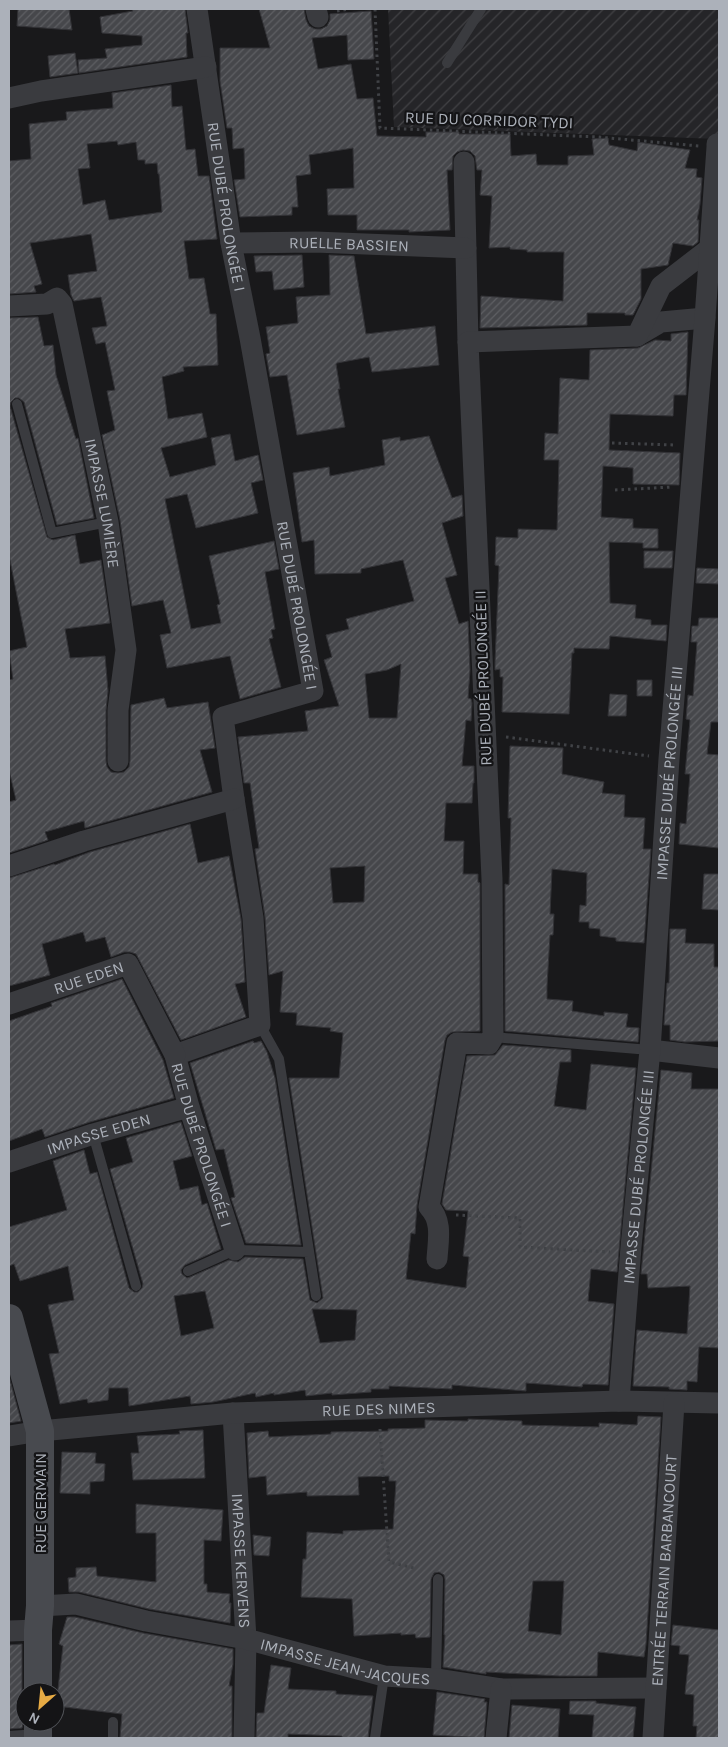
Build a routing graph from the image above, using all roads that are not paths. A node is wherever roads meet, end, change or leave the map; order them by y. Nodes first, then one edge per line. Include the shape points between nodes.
1 (197, 9) edge
2 (481, 9) edge
3 (447, 62) dead end
4 (206, 67) junction
5 (9, 98) edge
6 (718, 145) edge
7 (464, 162) dead end
8 (231, 244) junction
9 (466, 248) junction
10 (709, 249) junction
11 (9, 306) edge
12 (705, 318) junction
13 (637, 336) junction
14 (468, 342) junction
15 (17, 404) dead end
16 (108, 522) junction
17 (118, 761) dead end
18 (234, 799) junction
19 (9, 866) edge
20 (9, 1004) edge
21 (260, 1025) junction
22 (493, 1037) junction
23 (650, 1050) junction
24 (175, 1055) junction
25 (716, 1058) edge
26 (189, 1107) junction
27 (93, 1134) junction
28 (9, 1162) edge
29 (235, 1250) junction
30 (309, 1252) junction
31 (437, 1259) dead end
32 (188, 1271) dead end
33 (136, 1286) dead end
34 (316, 1296) dead end
35 (9, 1318) edge
36 (620, 1401) junction
37 (674, 1403) junction
38 (719, 1403) edge
39 (233, 1413) junction
40 (40, 1431) junction
41 (9, 1436) edge
42 (438, 1579) dead end
43 (39, 1618) junction
44 (9, 1631) edge
45 (246, 1639) junction
46 (384, 1676) junction
47 (436, 1679) junction
48 (38, 1682) edge
49 (501, 1688) junction
50 (656, 1688) junction
51 (114, 1722) dead end
52 (32, 1732) edge
53 (9, 1736) edge
54 (113, 1738) edge
55 (244, 1738) edge
56 (375, 1738) edge
57 (496, 1738) edge
58 (653, 1738) edge

1 - 4 street, RUE DUBÉ PROLONGÉE I
2 - 3 lane
4 - 5 street
4 - 8 street, RUE DUBÉ PROLONGÉE I
6 - 10 street, IMPASSE DUBÉ PROLONGÉE III
7 - 9 street, RUE DUBÉ PROLONGÉE II
8 - 9 street, RUELLE BASSIEN via 316,242
8 - 18 street, RUE DUBÉ PROLONGÉE I via 313,691 223,717
9 - 14 street, RUE DUBÉ PROLONGÉE II
10 - 12 street, IMPASSE DUBÉ PROLONGÉE III
10 - 13 street via 661,286
11 - 16 street, IMPASSE LUMIÈRE via 47,304 57,298 62,304
12 - 13 street via 661,322
12 - 23 street, IMPASSE DUBÉ PROLONGÉE III via 669,759
13 - 14 street
14 - 22 street, RUE DUBÉ PROLONGÉE II via 492,879
15 - 16 lane via 52,533
16 - 17 street, IMPASSE LUMIÈRE via 126,650 118,710
18 - 19 street via 84,841
18 - 21 street, RUE DUBÉ PROLONGÉE I via 253,918
20 - 24 street, RUE EDEN via 128,964
21 - 24 street, RUE DUBÉ PROLONGÉE I
21 - 30 lane via 279,1059
22 - 23 lane
22 - 31 street via 489,1044 457,1043 429,1207 439,1224
23 - 25 street
23 - 36 street, IMPASSE DUBÉ PROLONGÉE III
24 - 26 street, RUE DUBÉ PROLONGÉE I
26 - 27 street, IMPASSE EDEN
26 - 29 street, RUE DUBÉ PROLONGÉE I
27 - 28 street, IMPASSE EDEN
27 - 33 lane
29 - 30 lane
29 - 32 lane
30 - 34 lane
35 - 40 street, RUE GERMAIN
36 - 37 street, RUE DES NIMES
36 - 39 street, RUE DES NIMES
37 - 38 street, RUE DES NIMES
37 - 50 street, ENTRÉE TERRAIN BARBANCOURT
39 - 40 street, RUE DES NIMES
39 - 45 street, IMPASSE KERVENS
40 - 41 street, RUE DES NIMES
40 - 43 street, RUE GERMAIN
42 - 47 lane
43 - 44 street, IMPASSE JEAN-JACQUES
43 - 45 street, IMPASSE JEAN-JACQUES via 76,1604 146,1621
43 - 48 street, RUE GERMAIN
45 - 46 street, IMPASSE JEAN-JACQUES
45 - 55 street, IMPASSE KERVENS
46 - 47 street, IMPASSE JEAN-JACQUES
46 - 56 lane
47 - 49 street, IMPASSE JEAN-JACQUES
49 - 50 street, IMPASSE JEAN-JACQUES
49 - 57 street
50 - 58 street, ENTRÉE TERRAIN BARBANCOURT
51 - 54 lane
52 - 53 lane

